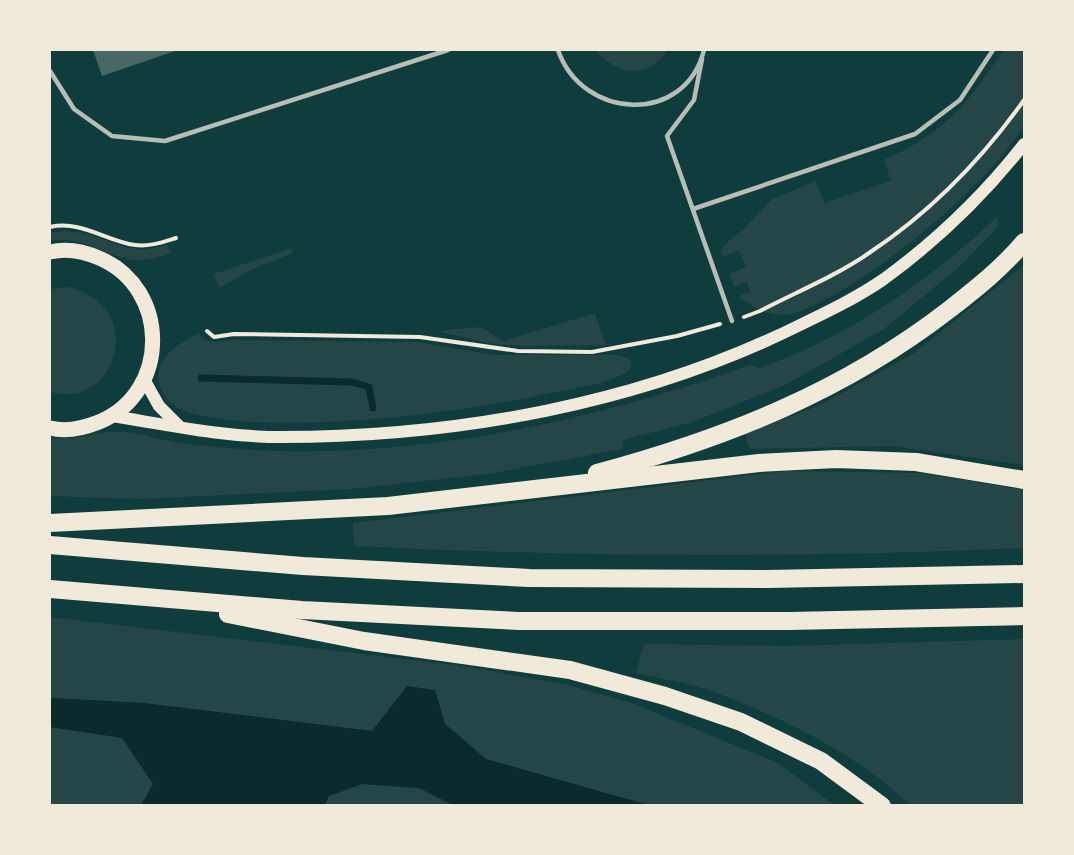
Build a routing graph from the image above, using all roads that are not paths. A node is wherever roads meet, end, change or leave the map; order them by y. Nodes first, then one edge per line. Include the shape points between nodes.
1 (448, 50) edge
2 (558, 50) edge
3 (704, 50) edge
4 (993, 50) edge
5 (702, 59) junction
6 (50, 71) edge
7 (1024, 144) edge
8 (693, 209) junction
9 (1024, 242) edge
10 (50, 252) edge
11 (732, 321) road end
12 (145, 381) junction
13 (112, 416) junction
14 (180, 427) junction
15 (50, 428) edge
16 (1024, 480) edge
17 (537, 490) junction
18 (50, 523) edge
19 (50, 545) edge
20 (1024, 574) edge
21 (50, 589) edge
22 (150, 599) junction
23 (1024, 616) edge
24 (882, 806) edge

1 - 6 lane via 165,141 112,136 74,109
2 - 5 lane via 577,83 614,104 654,102 674,92
3 - 5 lane
4 - 8 lane via 960,100 915,134
5 - 8 lane via 694,100 668,136
7 - 14 main road via 1003,172 935,239 882,280 842,305 772,339 678,375 485,422 386,433 279,437
8 - 11 lane
9 - 17 highway via 1000,270 910,340 797,404 652,458
10 - 12 main road via 86,252 112,263 133,282 148,306 154,334 153,358
12 - 13 main road
12 - 14 main road via 159,406
13 - 14 main road
13 - 15 main road via 85,427
16 - 17 highway via 916,462 836,459 759,463
17 - 18 highway via 388,506
19 - 20 highway via 303,566 529,578
21 - 22 highway
22 - 23 highway via 519,621
22 - 24 highway via 364,641 570,670 665,696 741,722 821,761

